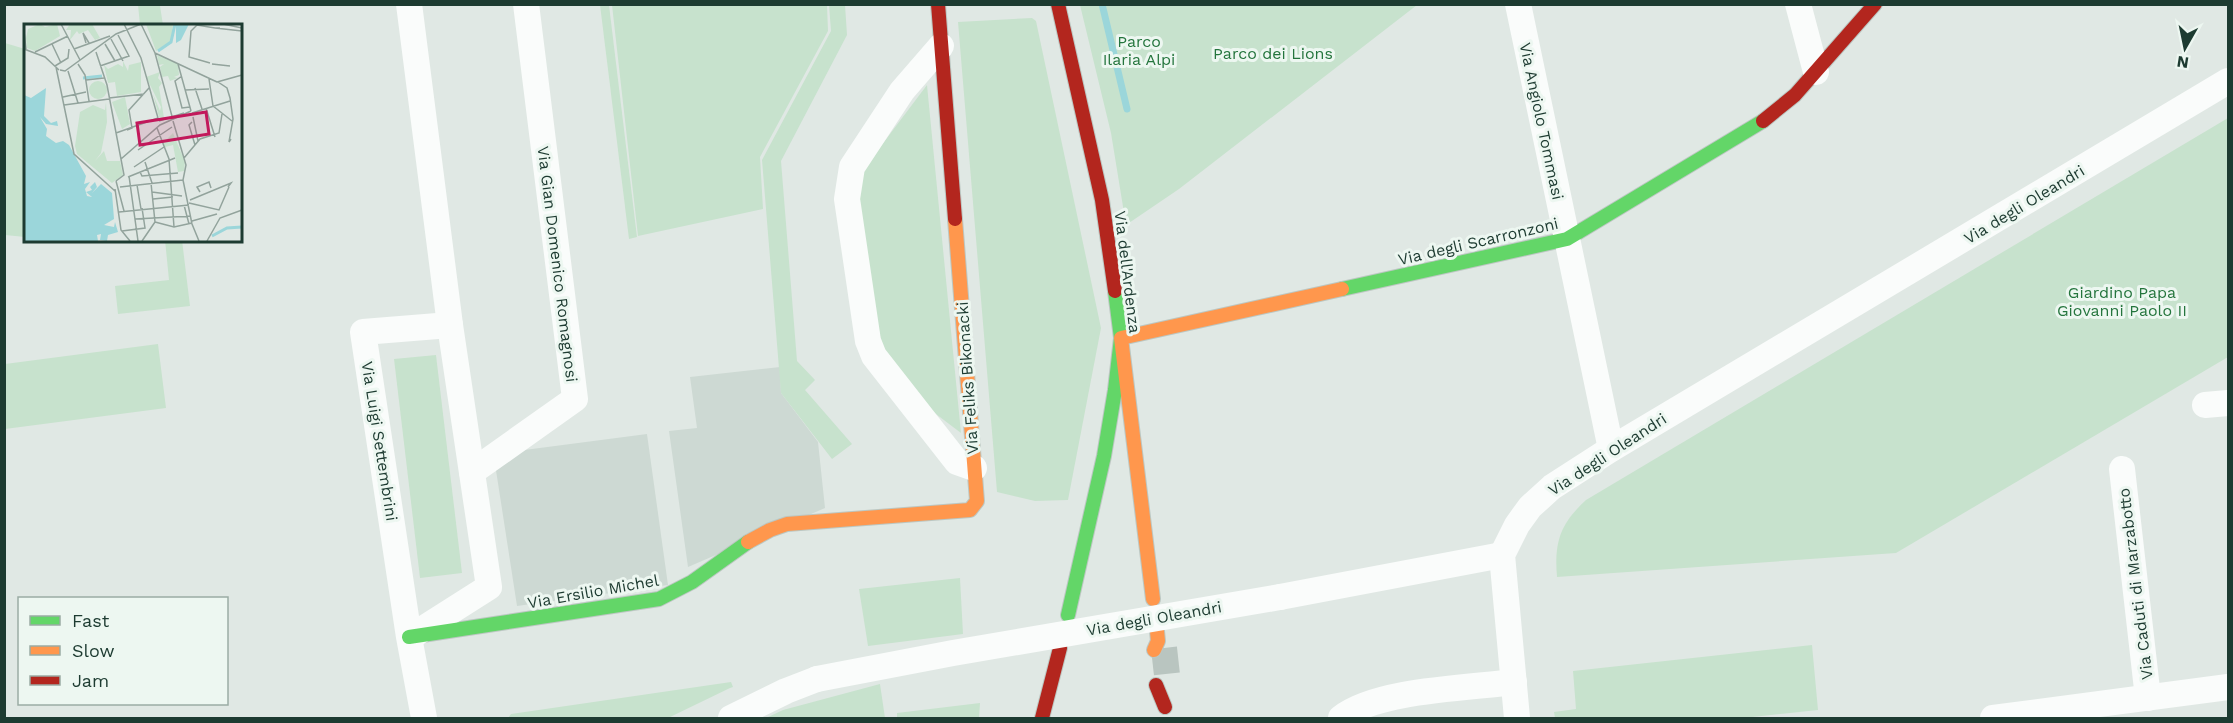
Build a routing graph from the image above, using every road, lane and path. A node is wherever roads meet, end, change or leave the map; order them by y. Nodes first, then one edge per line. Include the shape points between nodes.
1 (409, 4) edge
2 (526, 4) edge
3 (938, 4) edge
4 (1058, 4) edge
5 (1518, 4) edge
6 (1798, 4) edge
7 (1875, 4) edge
8 (941, 46) junction
9 (1816, 72) junction
10 (2229, 81) edge
11 (1568, 239) junction
12 (450, 325) junction
13 (1121, 338) junction
14 (1611, 449) junction
15 (974, 468) junction
16 (2121, 469) dead end
17 (472, 472) junction
18 (1502, 555) junction
19 (1153, 599) dead end
20 (1068, 615) dead end
21 (410, 637) junction
22 (1060, 648) dead end
23 (1514, 682) junction
24 (2229, 687) edge
25 (2148, 698) junction
26 (424, 718) edge
27 (731, 718) edge
28 (1042, 718) edge
29 (1341, 718) edge
30 (1517, 718) edge
31 (1993, 718) edge

1 - 12 street
2 - 17 street, Via Gian Domenico Romagnosi via 575,399
3 - 8 street, Via Feliks Bikonacki
4 - 13 street, Via dell'Ardenza via 1102,200
5 - 11 street, Via Angiolo Tommasi
6 - 9 street
7 - 9 street, Via degli Scarronzoni
8 - 15 street, Via Feliks Bikonacki
8 - 15 street, Via Feliks Bikonacki via 902,91 852,167 847,199 868,340 874,356 957,462
9 - 11 street, Via degli Scarronzoni via 1796,95 1759,124
10 - 14 street, Via degli Oleandri
11 - 13 street, Via degli Scarronzoni
11 - 14 street, Via Angiolo Tommasi
12 - 17 street
12 - 21 street, Via Luigi Settembrini via 363,332
13 - 19 street
13 - 20 street, Via dell'Ardenza via 1104,456
14 - 18 street, Via degli Oleandri via 1552,487 1530,507
15 - 21 street, Via Ersilio Michel via 977,501 970,510 787,524 762,534 659,599
16 - 25 street, Via Caduti di Marzabotto
17 - 21 street via 489,587
18 - 23 street
18 - 27 street, Via degli Oleandri, bridge via 818,679
21 - 26 street, Via Luigi Settembrini
22 - 28 street
23 - 29 street via 1382,700
23 - 30 street
24 - 25 street
25 - 31 street

